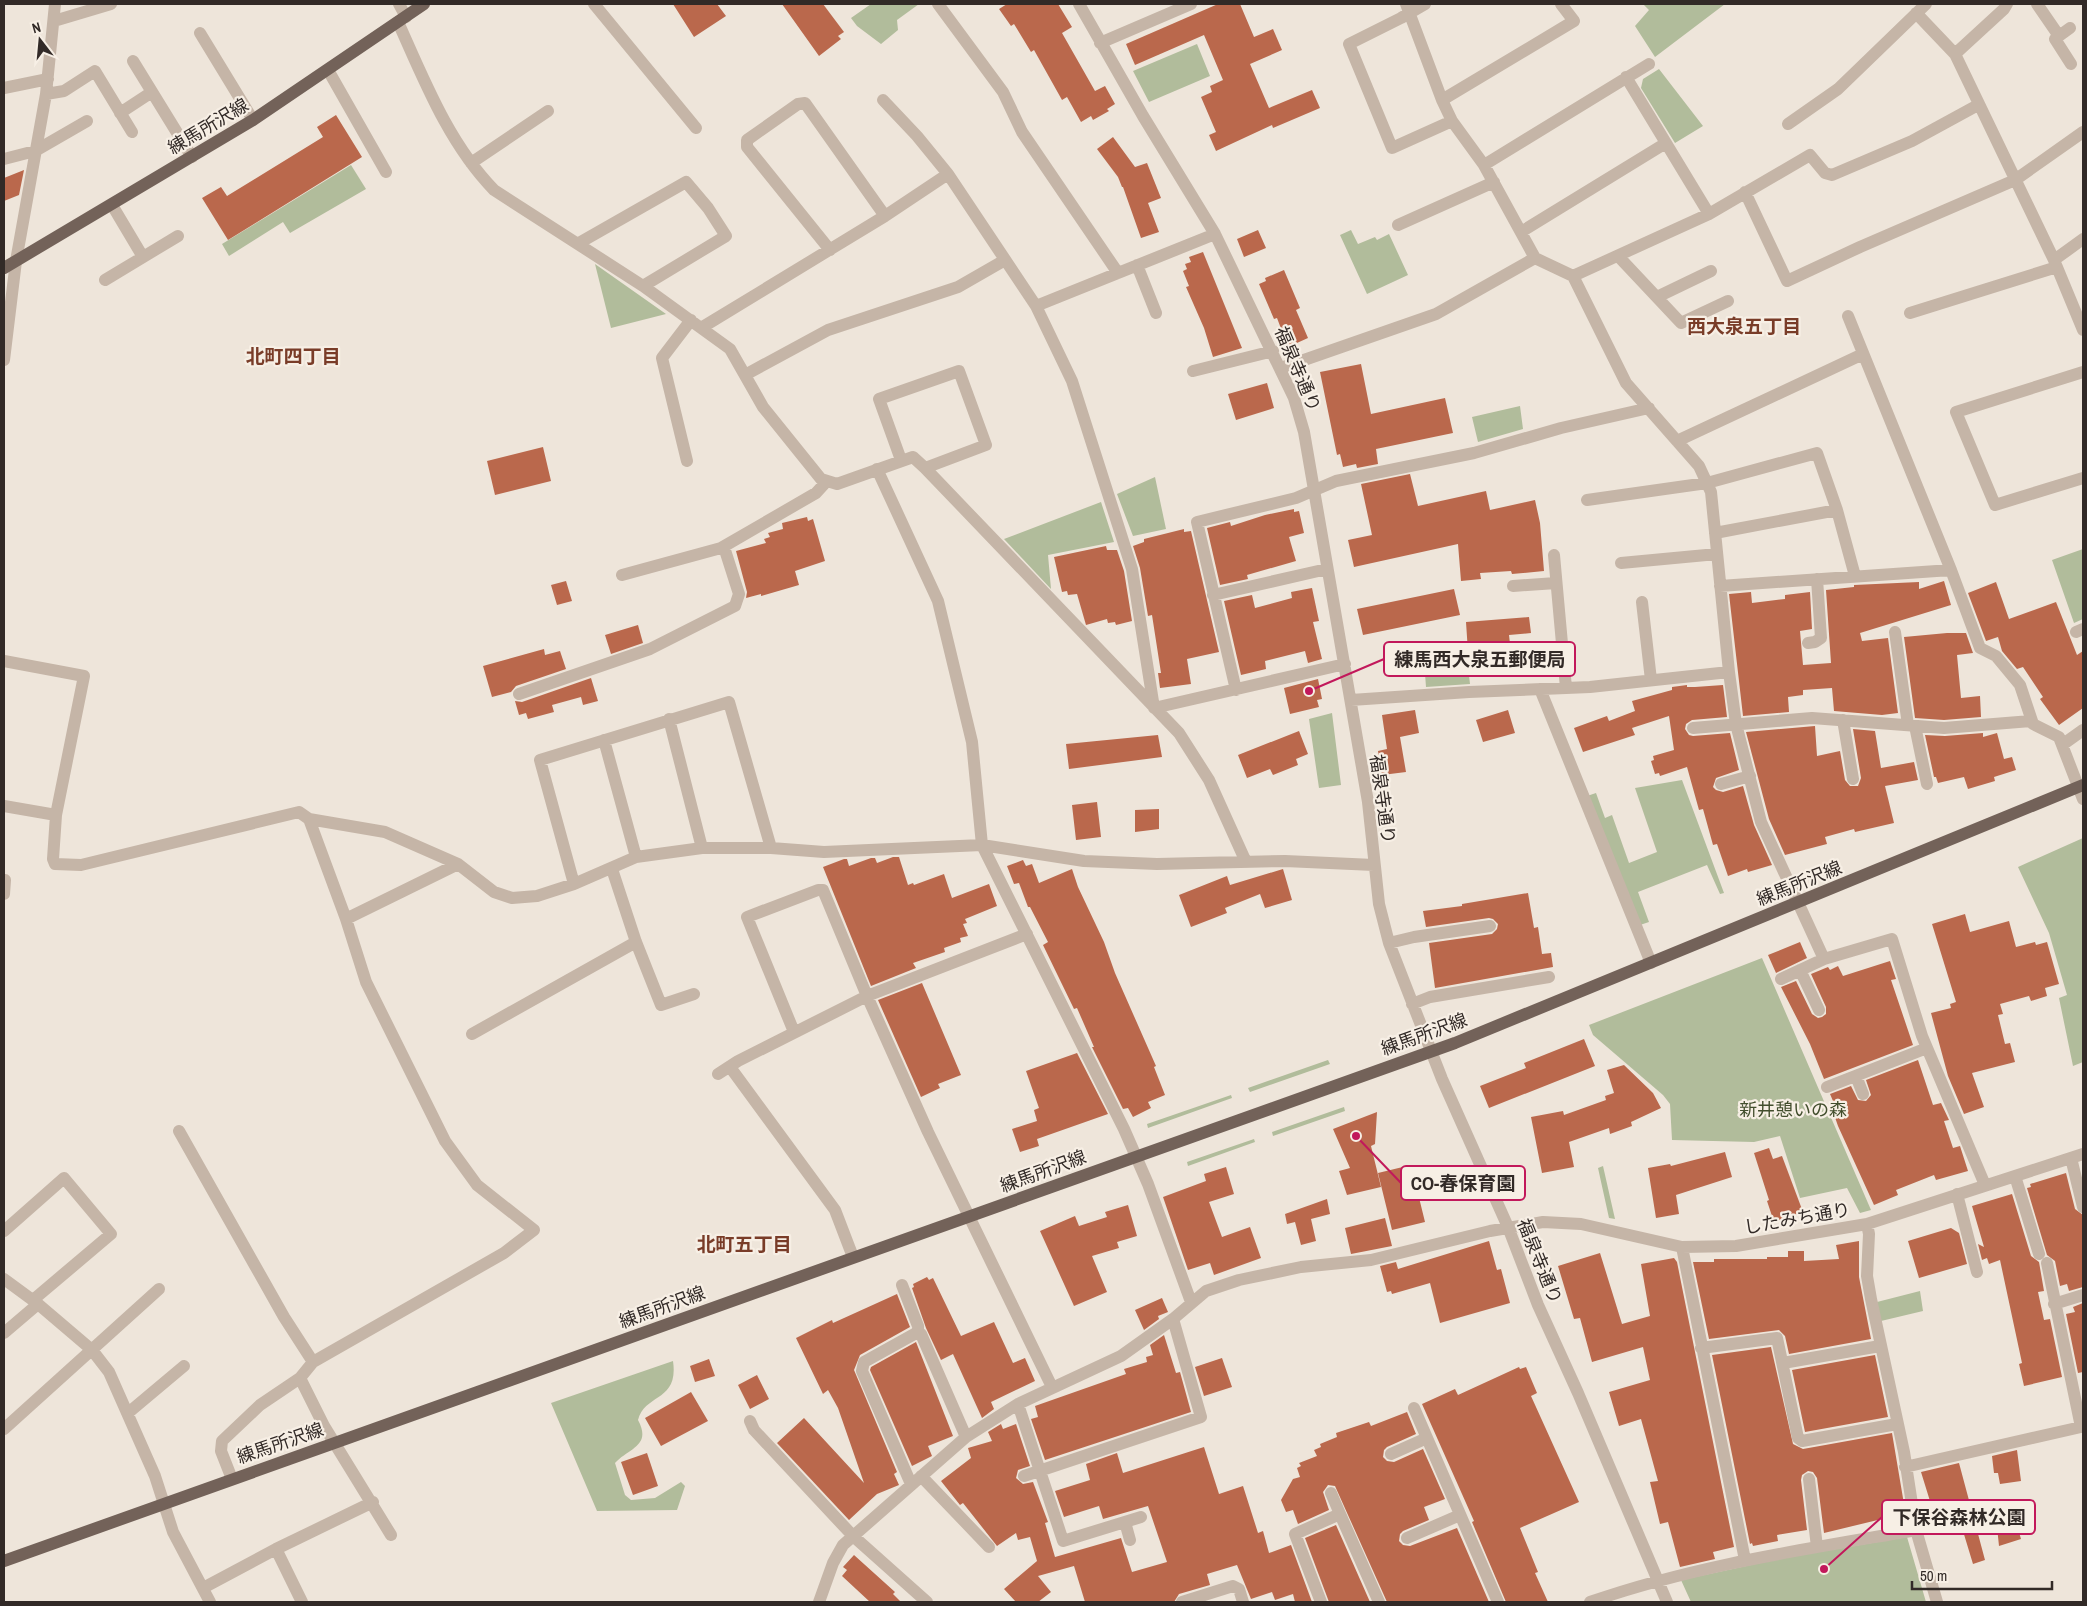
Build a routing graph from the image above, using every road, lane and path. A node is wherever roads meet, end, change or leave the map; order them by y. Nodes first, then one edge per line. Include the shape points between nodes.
1 (55, 4) edge
2 (111, 4) edge
3 (399, 4) edge
4 (424, 4) edge
5 (594, 4) edge
6 (938, 4) edge
7 (1079, 4) edge
8 (1191, 4) edge
9 (1425, 4) edge
10 (1561, 4) edge
11 (2007, 4) edge
12 (2037, 4) edge
13 (1408, 8) edge
14 (1921, 8) edge
15 (402, 19) junction
16 (54, 21) junction
17 (2070, 28) dead end
18 (200, 33) dead end
19 (2059, 36) junction
20 (1100, 43) junction
21 (1955, 54) junction
22 (133, 61) dead end
23 (1649, 64) dead end
24 (2071, 64) dead end
25 (328, 70) junction
26 (1626, 77) junction
27 (48, 79) junction
28 (4, 88) edge
29 (152, 92) junction
30 (46, 94) junction
31 (883, 100) dead end
32 (1442, 100) junction
33 (1978, 105) junction
34 (548, 111) dead end
35 (120, 112) junction
36 (253, 120) junction
37 (1452, 120) junction
38 (87, 121) dead end
39 (1788, 124) dead end
40 (696, 128) dead end
41 (132, 132) dead end
42 (2083, 132) edge
43 (1666, 143) junction
44 (35, 151) junction
45 (192, 156) junction
46 (4, 159) edge
47 (472, 164) junction
48 (1484, 165) junction
49 (386, 172) dead end
50 (948, 174) junction
51 (2015, 180) junction
52 (1494, 182) junction
53 (1745, 192) junction
54 (112, 204) junction
55 (1709, 214) junction
56 (885, 216) junction
57 (1398, 225) dead end
58 (1521, 232) junction
59 (1215, 234) junction
60 (178, 236) dead end
61 (2083, 239) edge
62 (578, 243) junction
63 (830, 250) junction
64 (1618, 256) junction
65 (143, 257) junction
66 (1535, 258) junction
67 (1005, 260) junction
68 (16, 261) junction
69 (2055, 263) junction
70 (1137, 265) junction
71 (4, 268) edge
72 (1711, 271) dead end
73 (1118, 272) junction
74 (1573, 276) junction
75 (105, 280) dead end
76 (642, 286) junction
77 (1656, 297) junction
78 (1728, 301) dead end
79 (1036, 306) junction
80 (1156, 313) dead end
81 (1910, 314) dead end
82 (1848, 316) dead end
83 (696, 324) junction
84 (2083, 328) edge
85 (1273, 351) junction
86 (1863, 354) junction
87 (4, 360) edge
88 (1281, 368) junction
89 (1194, 370) dead end
90 (2083, 372) edge
91 (745, 375) junction
92 (1649, 408) junction
93 (1677, 441) junction
94 (901, 460) junction
95 (687, 462) dead end
96 (924, 468) junction
97 (877, 469) junction
98 (2083, 478) edge
99 (827, 481) junction
100 (1707, 483) junction
101 (1314, 490) junction
102 (1587, 500) dead end
103 (1837, 510) junction
104 (1715, 533) junction
105 (724, 547) junction
106 (1717, 554) junction
107 (1554, 555) dead end
108 (1621, 563) dead end
109 (1327, 569) junction
110 (1951, 570) junction
111 (622, 575) dead end
112 (1855, 576) junction
113 (1817, 579) junction
114 (1556, 583) junction
115 (1514, 586) dead end
116 (1720, 586) junction
117 (1213, 595) junction
118 (1642, 602) dead end
119 (1895, 632) dead end
120 (1808, 642) dead end
121 (4, 661) edge
122 (1344, 664) junction
123 (1728, 672) junction
124 (1651, 680) junction
125 (1566, 688) junction
126 (1540, 689) junction
127 (1236, 690) junction
128 (520, 694) dead end
129 (1351, 700) junction
130 (1154, 708) junction
131 (669, 719) junction
132 (1843, 720) junction
133 (2031, 720) junction
134 (1736, 724) junction
135 (1911, 726) junction
136 (1692, 728) dead end
137 (2083, 730) edge
138 (604, 740) junction
139 (2062, 744) junction
140 (1750, 776) junction
141 (1853, 779) dead end
142 (1721, 784) dead end
143 (1927, 784) dead end
144 (2082, 790) edge
145 (4, 806) edge
146 (56, 815) junction
147 (309, 819) junction
148 (982, 844) junction
149 (702, 848) junction
150 (771, 848) junction
151 (636, 857) junction
152 (1246, 862) junction
153 (458, 864) junction
154 (1374, 865) junction
155 (612, 869) junction
156 (5, 880) edge
157 (574, 884) junction
158 (4, 894) edge
159 (1799, 902) junction
160 (346, 919) junction
161 (1490, 926) dead end
162 (1027, 934) junction
163 (636, 942) junction
164 (1389, 943) junction
165 (1824, 959) junction
166 (1651, 963) junction
167 (1800, 970) junction
168 (1549, 977) dead end
169 (1781, 979) dead end
170 (694, 994) dead end
171 (866, 996) junction
172 (1412, 1004) junction
173 (1820, 1010) dead end
174 (794, 1032) junction
175 (472, 1034) dead end
176 (1927, 1048) junction
177 (1430, 1052) junction
178 (730, 1067) junction
179 (718, 1074) dead end
180 (1856, 1076) junction
181 (1827, 1087) dead end
182 (1863, 1094) dead end
183 (179, 1131) dead end
184 (1136, 1156) junction
185 (2077, 1156) edge
186 (2015, 1176) junction
187 (1985, 1185) junction
188 (1956, 1194) junction
189 (2083, 1207) edge
190 (970, 1216) junction
191 (1866, 1224) junction
192 (1508, 1227) junction
193 (4, 1231) edge
194 (1682, 1247) junction
195 (853, 1258) junction
196 (1977, 1272) dead end
197 (4, 1279) edge
198 (902, 1285) dead end
199 (159, 1289) dead end
200 (2083, 1295) edge
201 (36, 1302) junction
202 (1191, 1302) junction
203 (2054, 1304) junction
204 (1173, 1319) junction
205 (918, 1332) junction
206 (4, 1333) edge
207 (1880, 1346) junction
208 (1702, 1348) junction
209 (92, 1350) junction
210 (313, 1362) junction
211 (1783, 1363) junction
212 (184, 1366) dead end
213 (2077, 1376) edge
214 (300, 1378) junction
215 (1052, 1388) junction
216 (1018, 1404) junction
217 (1414, 1408) dead end
218 (128, 1413) junction
219 (750, 1421) dead end
220 (1897, 1424) junction
221 (4, 1430) edge
222 (966, 1437) junction
223 (1427, 1438) junction
224 (335, 1442) junction
225 (1391, 1454) dead end
226 (1905, 1467) junction
227 (1040, 1471) junction
228 (1024, 1476) dead end
229 (232, 1479) junction
230 (1809, 1479) dead end
231 (916, 1480) junction
232 (1332, 1493) dead end
233 (373, 1502) junction
234 (164, 1504) junction
235 (1340, 1514) junction
236 (1460, 1515) junction
237 (1140, 1517) dead end
238 (1125, 1522) junction
239 (1916, 1530) junction
240 (391, 1534) dead end
241 (852, 1536) junction
242 (1407, 1538) dead end
243 (1130, 1540) dead end
244 (1817, 1547) junction
245 (989, 1548) dead end
246 (276, 1549) junction
247 (1745, 1560) junction
248 (4, 1561) edge
249 (1658, 1581) junction
250 (203, 1588) junction
251 (210, 1602) edge
252 (302, 1602) edge
253 (819, 1602) edge
254 (928, 1602) edge
255 (1182, 1602) edge
256 (1243, 1602) edge
257 (1321, 1602) edge
258 (1378, 1602) edge
259 (1498, 1602) edge
260 (1590, 1602) edge
261 (1667, 1602) edge
262 (1937, 1602) edge

1 - 16 street
2 - 16 street
3 - 15 street
4 - 15 main road, 練馬所沢線
5 - 40 street
6 - 73 street via 1003,92 1022,132
7 - 20 street, 福泉寺通り
8 - 20 street
9 - 13 street
10 - 32 street via 1574,20
11 - 21 street
12 - 19 street
13 - 32 street
13 - 37 street via 1349,44 1392,148
14 - 21 street
14 - 39 street via 1838,89
15 - 25 main road, 練馬所沢線
15 - 47 street via 430,92
16 - 27 street
17 - 19 street
18 - 36 street
19 - 24 street via 2055,39
20 - 59 street, 福泉寺通り
21 - 33 street
22 - 29 street
23 - 26 street
25 - 36 main road, 練馬所沢線
25 - 49 street
26 - 43 street
26 - 48 street
27 - 28 street
27 - 30 street
29 - 35 street
29 - 45 street
30 - 35 street via 64,91 95,71
30 - 44 street
31 - 50 street
32 - 37 street
33 - 51 street
33 - 53 street via 1912,142 1832,175 1825,173 1810,155
34 - 47 street
35 - 41 street
36 - 45 main road, 練馬所沢線
37 - 48 street
38 - 44 street
42 - 51 street
43 - 55 street
43 - 58 street
44 - 46 street
44 - 68 street
45 - 54 main road, 練馬所沢線
47 - 62 street via 494,190
48 - 52 street
50 - 56 street
50 - 67 street
51 - 53 street via 1787,281
51 - 69 street
52 - 57 street
52 - 58 street
53 - 55 street
54 - 65 street
54 - 68 main road, 練馬所沢線
55 - 64 street
56 - 63 street
56 - 63 street via 805,103 798,104 747,140 747,147
58 - 66 street
59 - 70 street
59 - 85 street, 福泉寺通り
60 - 65 street
61 - 69 street
62 - 76 street
62 - 76 street via 686,182 726,236
63 - 83 street
64 - 74 street
64 - 77 street
65 - 75 street
66 - 74 street
66 - 88 street via 1436,314
67 - 79 street
67 - 91 street via 958,287 828,330
68 - 71 main road, 練馬所沢線
68 - 87 street
69 - 81 street
69 - 84 street
70 - 73 street
70 - 80 street
72 - 77 street
73 - 79 street
74 - 92 street via 1626,383
76 - 83 street
77 - 78 street via 1680,323
79 - 130 street via 1072,381 1132,569
82 - 86 street
83 - 91 street via 730,349
83 - 95 street via 662,358
85 - 88 street, 福泉寺通り
85 - 89 street
86 - 93 street
86 - 110 street
88 - 101 street, 福泉寺通り via 1304,432
90 - 98 street via 1956,412 1995,505
91 - 99 street via 763,407 821,478
92 - 93 street
92 - 101 street via 1561,428 1474,453 1336,481
93 - 100 street via 1699,466
94 - 96 street via 913,457
94 - 96 street via 880,399 959,371 986,445
94 - 97 street
96 - 130 street
97 - 99 street via 836,484
97 - 148 street via 938,601 972,742
99 - 105 street via 816,493
100 - 102 street
100 - 103 street via 1817,453
100 - 104 street via 1711,492
101 - 109 street, 福泉寺通り
101 - 117 street via 1296,498 1197,522
103 - 104 street
103 - 112 street
104 - 106 street
105 - 111 street
105 - 128 street via 739,594 735,606 650,650
106 - 108 street
106 - 116 street
107 - 114 street
109 - 117 street
109 - 122 street, 福泉寺通り
110 - 112 street
110 - 133 street via 1980,648 1996,656 2020,686
112 - 113 street
113 - 116 street
113 - 120 street via 1821,638
114 - 115 street
114 - 125 street
116 - 123 street
117 - 127 street
118 - 124 street
119 - 135 street
121 - 146 street via 84,676
122 - 127 street
122 - 129 street, 福泉寺通り
123 - 124 street
123 - 134 street
124 - 125 street
125 - 126 street
126 - 129 street
126 - 166 street
127 - 130 street
129 - 154 street, 福泉寺通り via 1368,802
130 - 152 street via 1179,733 1209,780
131 - 138 street
131 - 149 street
131 - 150 street via 729,702
132 - 134 street via 1812,718
132 - 135 street
132 - 141 street
133 - 135 street via 1944,728
133 - 139 street via 2058,737
134 - 136 street
134 - 140 street
135 - 143 street
137 - 139 street
138 - 151 street
138 - 157 street via 540,760
139 - 144 street
140 - 142 street
140 - 159 street via 1761,822
144 - 159 main road, 練馬所沢線
145 - 146 street
146 - 147 street via 53,859 61,866 81,866 299,812
147 - 153 street via 385,832
147 - 160 street
148 - 150 street via 824,852
148 - 152 street via 1084,860 1157,864
148 - 162 street
149 - 150 street
149 - 151 street
151 - 155 street
152 - 154 street
153 - 157 street via 494,892 512,898 537,896
153 - 160 street
154 - 164 street, 福泉寺通り
155 - 157 street
155 - 163 street
156 - 158 street
159 - 165 street
159 - 166 main road, 練馬所沢線
160 - 210 street via 366,982 445,1141 477,1186 534,1230 504,1253
161 - 164 street
162 - 171 street
162 - 184 street
163 - 170 street via 661,1005
163 - 175 street
164 - 172 street, 福泉寺通り
165 - 167 street
165 - 176 street via 1892,939
166 - 177 main road, 練馬所沢線
167 - 169 street
167 - 173 street
168 - 172 street via 1430,997
171 - 174 street
171 - 174 street via 823,890 748,917
171 - 190 street
172 - 177 street, 福泉寺通り
174 - 178 street
176 - 180 street
176 - 187 street
177 - 184 main road, 練馬所沢線
177 - 192 street, 福泉寺通り
178 - 179 street
178 - 195 street via 835,1210
180 - 181 street
180 - 182 street
183 - 210 street via 284,1317
184 - 190 main road, 練馬所沢線
184 - 202 street
185 - 186 street, したみち通り
185 - 189 street
186 - 187 street, したみち通り
186 - 203 street via 2043,1258
187 - 188 street, したみち通り
188 - 191 street, したみち通り
188 - 196 street
190 - 195 main road, 練馬所沢線
190 - 215 street
191 - 194 street, したみち通り via 1736,1246
191 - 207 street via 1869,1234 1867,1276
192 - 194 street, したみち通り via 1543,1222 1581,1224
192 - 202 street, したみち通り via 1371,1260 1301,1267 1256,1276 1206,1291
192 - 249 street, 福泉寺通り via 1538,1305
193 - 201 street via 64,1178 110,1234
194 - 208 street
195 - 224 main road, 練馬所沢線
197 - 201 street
198 - 205 street
199 - 209 street
200 - 203 street
201 - 206 street
201 - 209 street
202 - 204 street, したみち通り
203 - 213 street
204 - 215 street, したみち通り via 1121,1356
204 - 227 street via 1201,1417
205 - 222 street
205 - 231 street via 861,1366
207 - 211 street
207 - 220 street
208 - 211 street via 1776,1338
208 - 247 street
209 - 218 street via 109,1372
209 - 221 street
210 - 214 street
211 - 220 street via 1800,1440
212 - 218 street
213 - 226 street via 2081,1427
214 - 224 street
214 - 229 street via 260,1405 222,1441 221,1451
215 - 216 street, したみち通り
216 - 222 street, したみち通り
216 - 227 street
217 - 223 street
218 - 234 street
219 - 241 street via 760,1437
220 - 226 street
222 - 231 street, したみち通り
223 - 225 street
223 - 236 street
224 - 229 main road, 練馬所沢線
224 - 233 street
226 - 239 street
227 - 228 street
227 - 238 street via 1063,1541
229 - 234 main road, 練馬所沢線
230 - 244 street
231 - 241 street, したみち通り
231 - 245 street
232 - 235 street
233 - 240 street
233 - 246 street
234 - 248 main road, 練馬所沢線
234 - 250 street via 178,1543
235 - 257 street via 1295,1534
235 - 258 street
236 - 242 street
236 - 259 street
237 - 238 street
238 - 243 street
239 - 244 street
239 - 262 street
241 - 253 street, したみち通り via 833,1563
241 - 254 street
244 - 247 street
246 - 250 street
246 - 252 street
247 - 249 street
249 - 260 street
249 - 261 street, 福泉寺通り
250 - 251 street
255 - 256 street via 1234,1586 1239,1588

